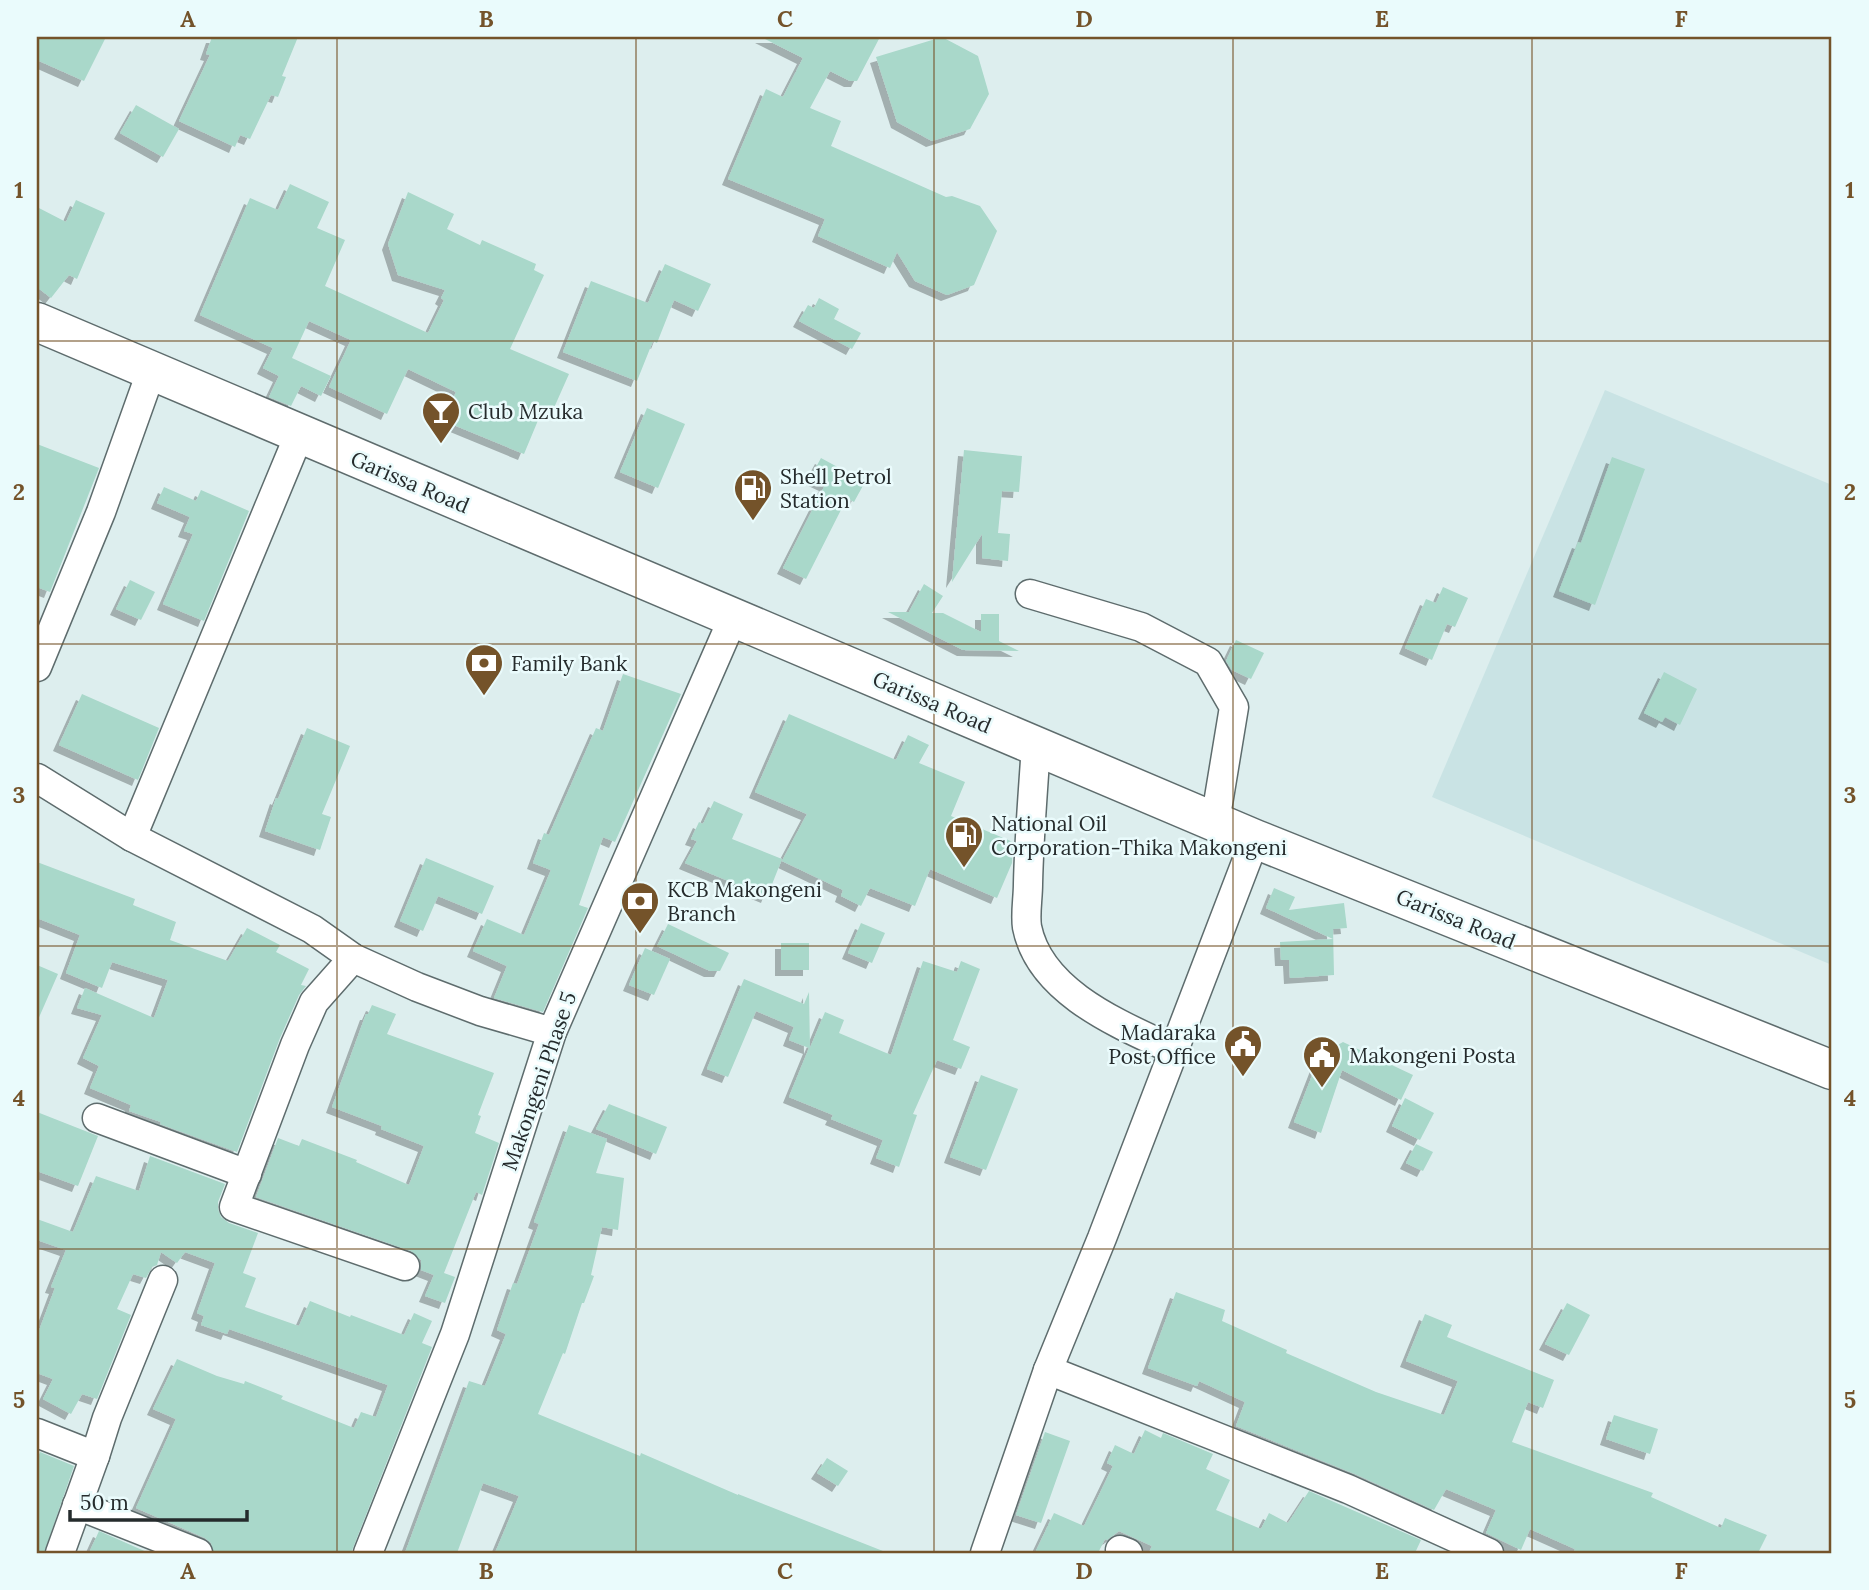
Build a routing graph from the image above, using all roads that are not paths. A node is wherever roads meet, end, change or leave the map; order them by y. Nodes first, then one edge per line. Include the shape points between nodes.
1 (37, 322) edge
2 (151, 372) junction
3 (299, 435) junction
4 (1030, 594) dead end
5 (733, 618) junction
6 (37, 667) edge
7 (1036, 745) junction
8 (37, 778) edge
9 (1215, 822) junction
10 (132, 837) junction
11 (1255, 839) junction
12 (353, 958) junction
13 (552, 1032) junction
14 (1174, 1050) junction
15 (1832, 1070) edge
16 (97, 1118) dead end
17 (247, 1174) junction
18 (405, 1266) dead end
19 (163, 1280) dead end
20 (1048, 1370) junction
21 (37, 1433) edge
22 (95, 1456) junction
23 (77, 1505) junction
24 (60, 1553) edge
25 (198, 1553) edge
26 (368, 1553) edge
27 (985, 1553) edge
28 (1489, 1553) edge

1 - 2 highway, Garissa Road
2 - 3 highway, Garissa Road
2 - 6 street via 101,512
3 - 5 highway, Garissa Road
3 - 10 street
4 - 9 street via 1141,627 1208,662 1234,707
5 - 7 highway, Garissa Road
5 - 13 street, Makongeni Phase 5
7 - 9 highway, Garissa Road
7 - 14 street via 1027,927 1040,958 1056,978 1097,1012
8 - 10 street
9 - 11 highway, Garissa Road
10 - 12 street via 289,916
11 - 14 street
11 - 15 highway, Garissa Road
12 - 13 street via 467,1006
12 - 17 street via 314,1002
13 - 26 street, Makongeni Phase 5 via 454,1334
14 - 20 street
16 - 17 street
17 - 18 street via 234,1207
19 - 22 street
20 - 27 street
20 - 28 street via 1348,1489
21 - 22 street
22 - 23 street
23 - 24 street
23 - 25 street

